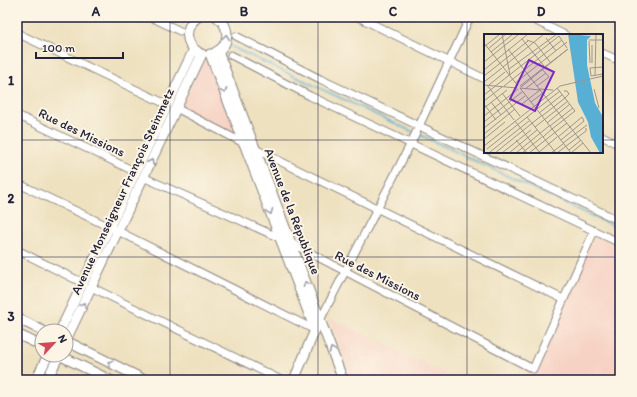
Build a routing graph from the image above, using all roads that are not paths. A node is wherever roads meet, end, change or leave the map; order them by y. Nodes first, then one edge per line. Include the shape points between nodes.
1 (151, 17) edge
2 (218, 17) edge
3 (358, 17) edge
4 (470, 17) edge
5 (528, 17) edge
6 (195, 18) edge
7 (180, 31) dead end
8 (17, 32) edge
9 (563, 34) edge
10 (236, 36) dead end
11 (206, 52) junction
12 (603, 53) edge
13 (231, 55) dead end
14 (450, 61) junction
15 (620, 61) edge
16 (484, 78) edge
17 (172, 107) junction
18 (17, 115) edge
19 (418, 128) junction
20 (603, 136) edge
21 (411, 142) junction
22 (244, 144) junction
23 (620, 145) edge
24 (255, 149) junction
25 (140, 174) junction
26 (17, 183) edge
27 (378, 209) junction
28 (620, 221) edge
29 (114, 229) junction
30 (594, 231) junction
31 (280, 238) junction
32 (620, 243) edge
33 (291, 244) junction
34 (17, 250) edge
35 (345, 273) junction
36 (87, 285) junction
37 (563, 299) junction
38 (17, 318) edge
39 (320, 320) junction
40 (65, 323) edge
41 (73, 323) edge
42 (34, 326) edge
43 (316, 330) junction
44 (17, 334) edge
45 (34, 342) edge
46 (74, 345) edge
47 (74, 362) edge
48 (44, 363) edge
49 (55, 363) edge
50 (36, 380) edge
51 (47, 380) edge
52 (110, 380) edge
53 (145, 380) edge
54 (282, 380) edge
55 (294, 380) edge
56 (343, 380) edge

1 - 7 street
11 -> 2 main road, Avenue Monseigneur François Steinmetz via 224,45 227,35 225,26
3 - 14 street
4 - 14 street
5 - 9 street
6 - 11 main road via 189,27 190,44
8 - 17 street
10 - 19 street
11 - 17 main road, Avenue Monseigneur François Steinmetz
11 -> 22 main road, Avenue de la République
11 - 24 main road, Avenue de la République
12 - 15 street
13 - 21 street via 310,96
14 - 16 street
14 - 19 street
17 - 22 street
17 - 25 main road, Avenue Monseigneur François Steinmetz
18 - 25 street, Rue des Missions
19 - 21 street
19 - 28 street
20 - 23 street
21 - 27 street
21 - 30 street
22 - 24 street
22 -> 31 main road, Avenue de la République
24 - 27 street
24 - 33 main road, Avenue de la République
25 - 29 main road, Avenue Monseigneur François Steinmetz
25 - 31 street, Rue des Missions
26 - 29 street
27 - 35 street
27 - 37 street
29 - 36 main road, Avenue Monseigneur François Steinmetz
29 - 43 street
30 - 32 street
30 - 37 street
31 - 33 street, Rue des Missions
31 - 43 main road, Avenue de la République
33 - 35 street, Rue des Missions
39 -> 33 main road, Avenue de la République
34 - 36 street
35 - 37 street, Rue des Missions via 533,369
35 - 39 street
36 - 40 main road, Avenue Monseigneur François Steinmetz
41 -> 36 main road, Avenue Monseigneur François Steinmetz
36 - 54 street
38 - 42 main road
39 - 43 street
56 -> 39 main road, Avenue de la République
43 - 55 main road
44 - 45 main road
53 -> 46 main road
47 - 52 main road
48 - 50 main road
49 - 51 main road

